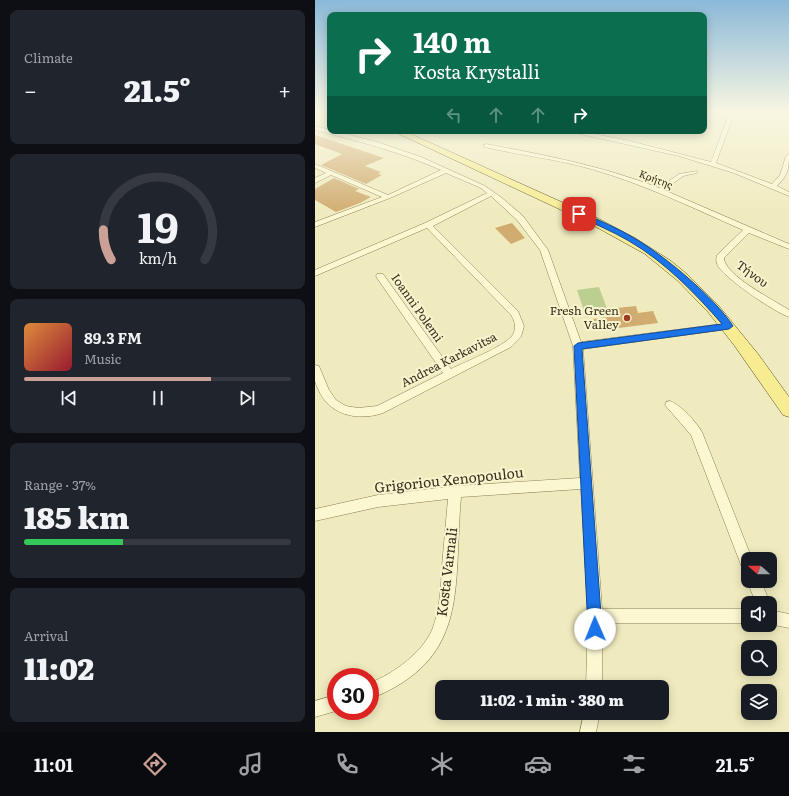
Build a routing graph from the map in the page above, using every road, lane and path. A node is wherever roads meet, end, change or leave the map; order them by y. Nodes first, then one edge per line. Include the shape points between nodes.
1 (382, 145) edge
2 (428, 145) edge
3 (643, 145) edge
4 (720, 145) edge
5 (486, 146) dead end
6 (789, 156) edge
7 (713, 164) junction
8 (315, 166) edge
9 (447, 170) junction
10 (695, 172) dead end
11 (331, 173) junction
12 (315, 181) edge
13 (773, 187) junction
14 (660, 190) junction
15 (492, 193) junction
16 (789, 194) edge
17 (387, 197) junction
18 (315, 225) edge
19 (428, 225) junction
20 (747, 230) junction
21 (789, 247) edge
22 (315, 273) edge
23 (380, 276) dead end
24 (789, 314) edge
25 (729, 326) junction
26 (578, 346) junction
27 (315, 369) edge
28 (449, 374) junction
29 (670, 405) dead end
30 (789, 410) edge
31 (587, 483) junction
32 (455, 492) junction
33 (315, 515) edge
34 (743, 552) edge
35 (595, 616) junction
36 (741, 616) edge
37 (777, 618) edge
38 (789, 620) edge
39 (594, 680) edge
40 (379, 687) edge
41 (327, 706) edge
42 (315, 709) edge
43 (591, 720) edge
44 (588, 732) edge

1 - 9 street
2 - 25 main road via 594,220 632,240 683,277
3 - 7 street
4 - 7 street
5 - 14 street, Κρήτης via 594,168
6 - 13 street via 783,176
7 - 13 street
8 - 11 street
9 - 15 street
9 - 17 street
10 - 14 street via 681,175
11 - 12 street
11 - 17 street
13 - 16 street
14 - 20 street, Κρήτης
15 - 19 street
15 - 26 street via 520,218 544,250
17 - 18 street
19 - 22 street
19 - 28 street, Andrea Karkavitsa via 515,313 520,326 517,337 508,345
20 - 21 street, Κρήτης
20 - 24 street, Τήνου via 720,257 719,262 735,278
23 - 28 street, Ioanni Polemi
25 - 26 street
25 - 30 main road
26 - 31 street
27 - 28 street, Andrea Karkavitsa via 332,403 340,408 361,413 379,410
29 - 34 street via 696,432
31 - 32 street, Grigoriou Xenopoulou
31 - 35 street
32 - 33 street, Grigoriou Xenopoulou via 378,500
32 - 40 street, Kosta Varnali via 446,600 441,623 431,645 415,662 394,680
35 - 36 street
35 - 39 street
37 - 38 street
41 - 42 street
43 - 44 street

